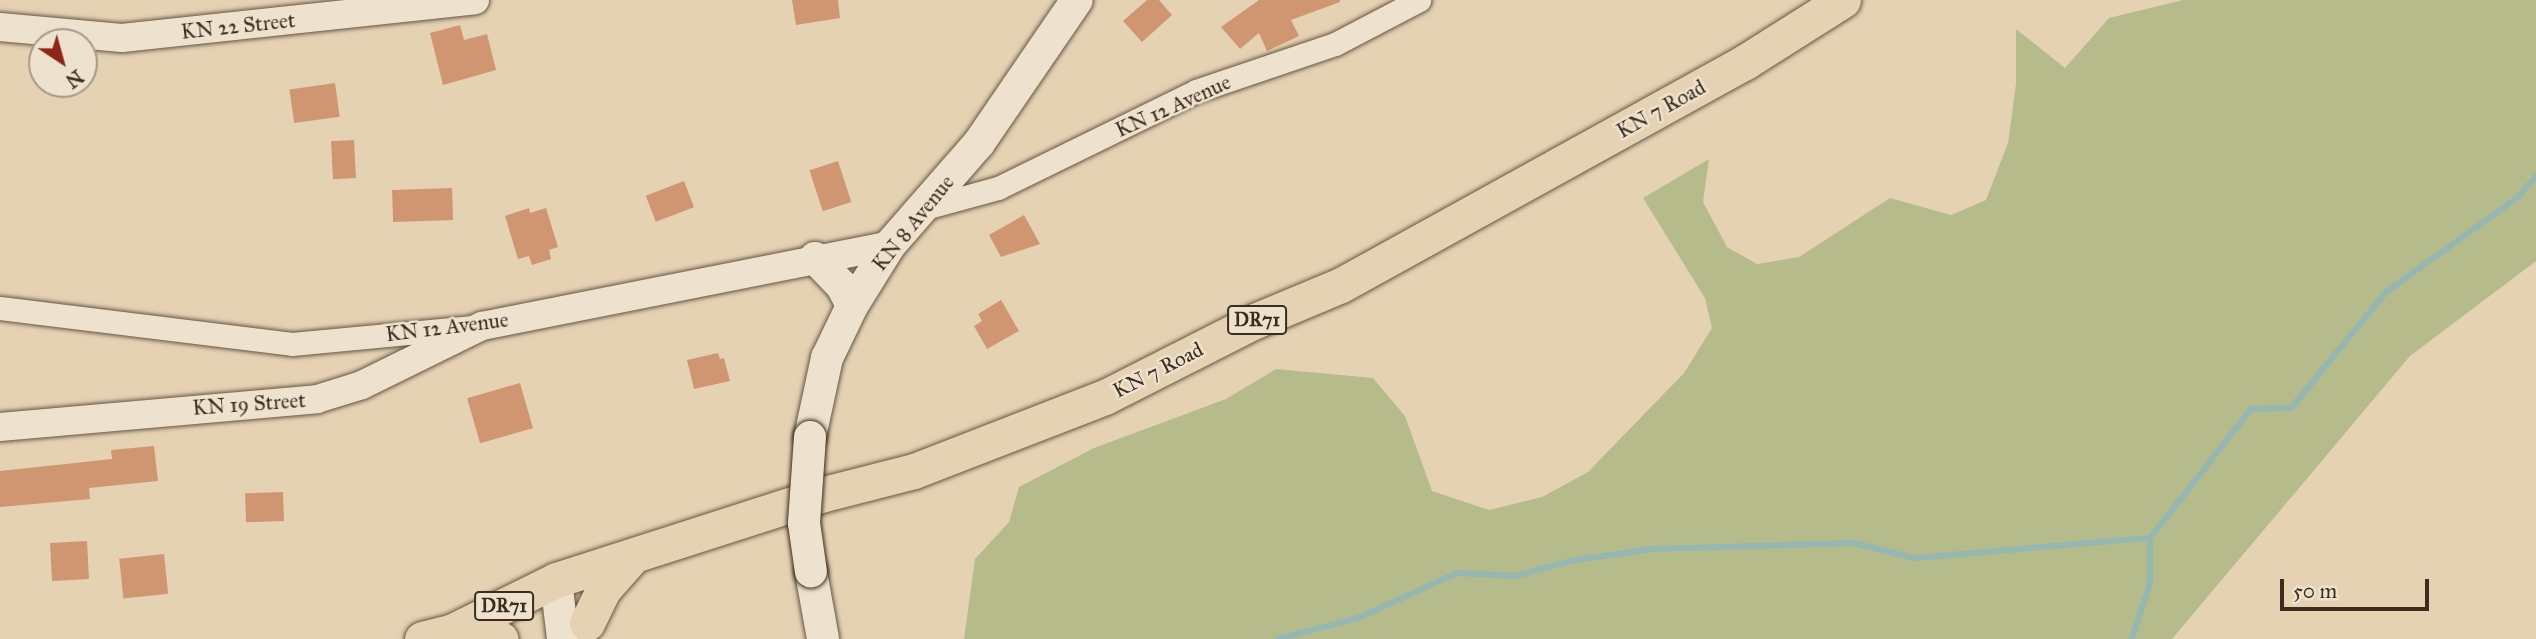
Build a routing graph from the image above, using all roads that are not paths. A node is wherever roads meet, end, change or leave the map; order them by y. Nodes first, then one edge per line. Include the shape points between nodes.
1 (475, 0) edge
2 (1077, 0) edge
3 (1419, 0) edge
4 (1843, 0) edge
5 (0, 27) edge
6 (925, 208) junction
7 (890, 245) junction
8 (815, 258) junction
9 (852, 306) junction
10 (0, 308) edge
11 (482, 326) junction
12 (0, 427) edge
13 (633, 556) junction
14 (569, 577) junction
15 (579, 634) edge
16 (436, 636) edge
17 (501, 639) edge
18 (823, 639) edge

1 - 5 street, KN 22 Street via 122,38
2 - 6 main road, KN 8 Avenue via 979,143
3 - 6 street, KN 12 Avenue via 1335,44 1196,91 998,188
4 - 13 main road, KN 7 Road / DR71 via 1745,62 1341,285 1255,321 1105,397 914,471 824,494
6 - 7 main road, KN 8 Avenue
7 - 8 street, KN 12 Avenue
7 - 9 main road, KN 8 Avenue
8 - 9 main road via 842,286
8 - 11 street, KN 12 Avenue
9 - 18 main road, KN 8 Avenue, bridge via 827,358 810,436 804,523
10 - 11 street, KN 12 Avenue via 292,344
11 - 12 street, KN 19 Street via 362,386 317,399
13 - 14 main road, KN 7 Road / DR71
13 - 15 main road via 603,590
14 - 15 main road
14 - 16 main road, DR71
16 - 17 main road

